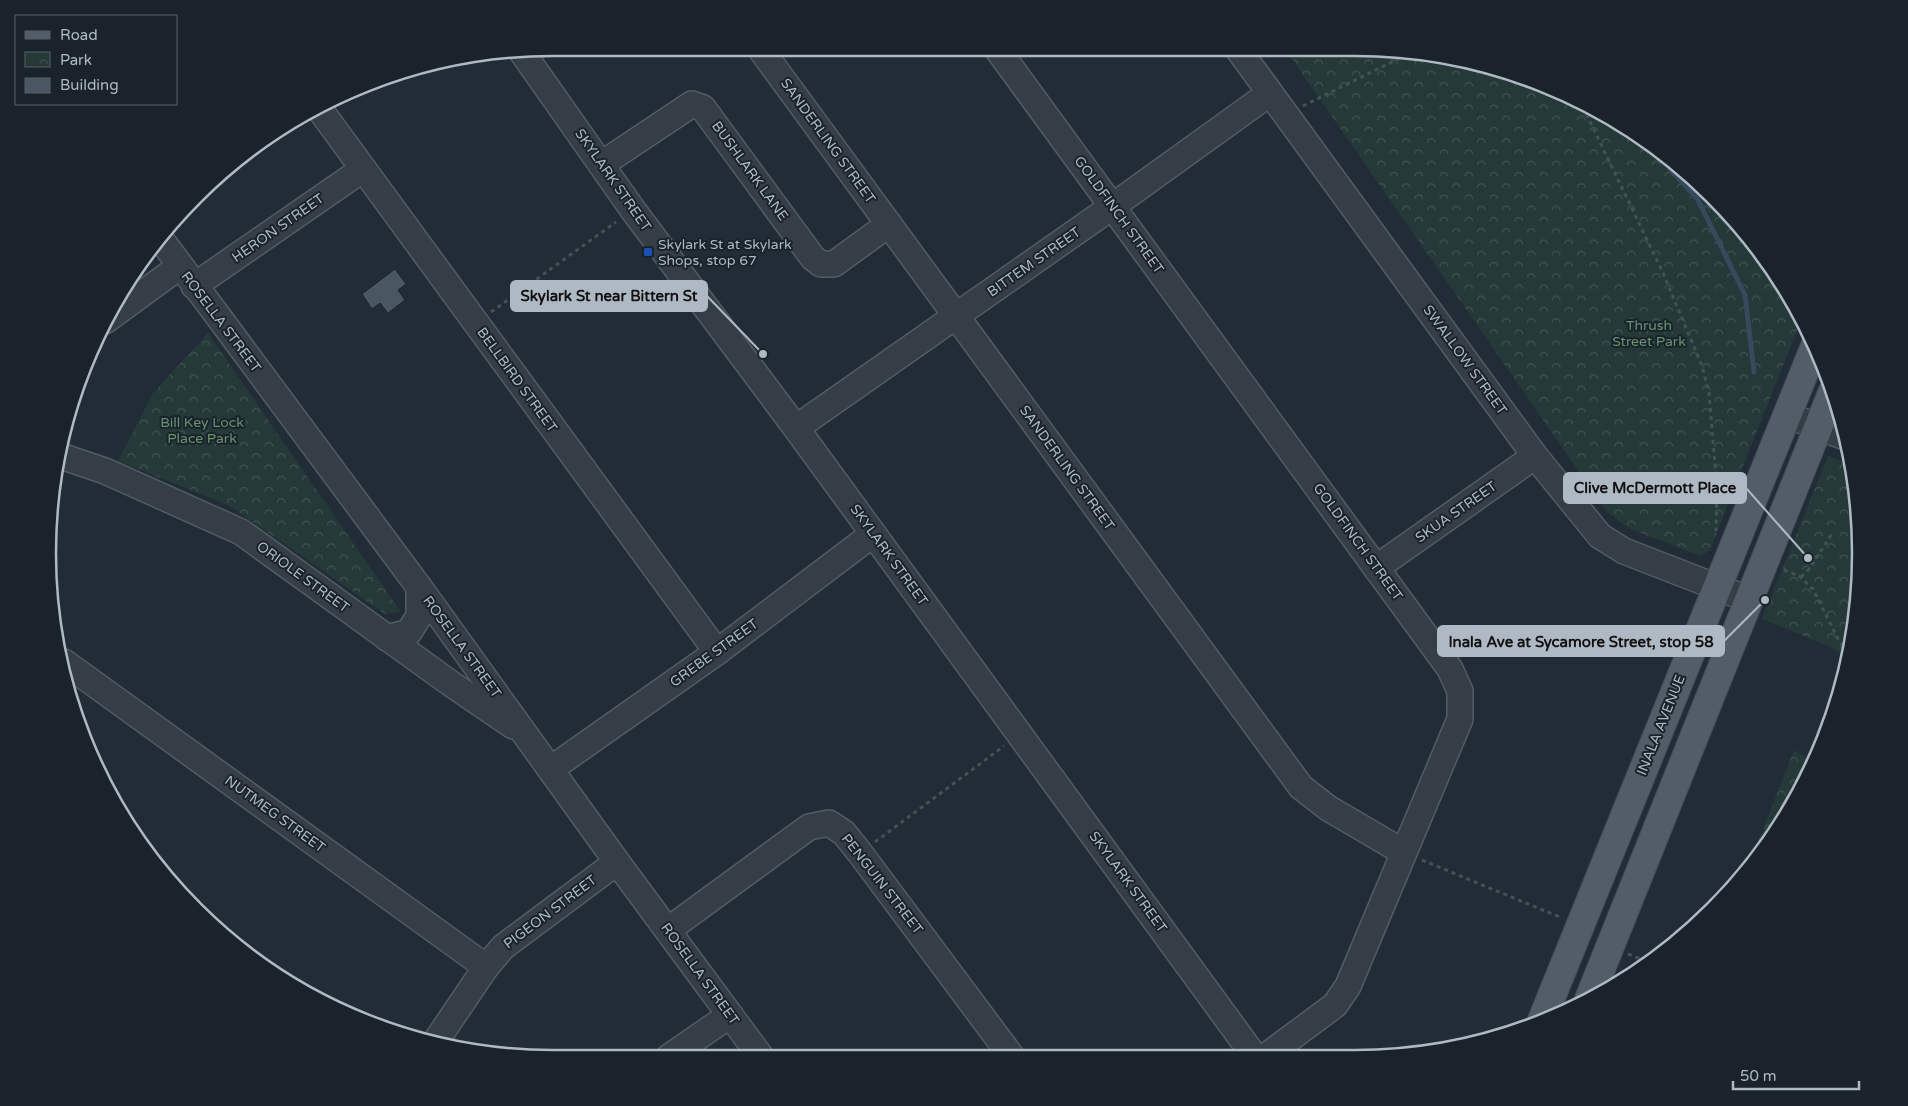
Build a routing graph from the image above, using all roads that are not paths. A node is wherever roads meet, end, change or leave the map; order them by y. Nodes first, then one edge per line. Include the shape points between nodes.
1 (766, 56) edge
2 (1002, 56) edge
3 (1243, 56) edge
4 (525, 57) edge
5 (1270, 93) junction
6 (322, 113) edge
7 (602, 164) junction
8 (363, 169) junction
9 (1113, 206) junction
10 (889, 224) junction
11 (164, 244) edge
12 (180, 266) junction
13 (194, 286) junction
14 (120, 310) edge
15 (956, 316) junction
16 (1811, 356) edge
17 (1828, 403) edge
18 (1787, 415) junction
19 (1819, 427) junction
20 (796, 428) junction
21 (1837, 434) edge
22 (1535, 456) junction
23 (66, 458) edge
24 (874, 534) junction
25 (1376, 568) junction
26 (1716, 586) junction
27 (419, 587) junction
28 (1750, 600) junction
29 (387, 638) junction
30 (717, 652) junction
31 (69, 666) edge
32 (527, 736) junction
33 (551, 769) junction
34 (1403, 852) junction
35 (617, 862) junction
36 (668, 930) junction
37 (486, 967) junction
38 (1593, 989) edge
39 (1545, 1012) edge
40 (730, 1015) junction
41 (439, 1036) edge
42 (680, 1050) edge
43 (756, 1050) edge
44 (1007, 1050) edge
45 (1250, 1050) edge
46 (1275, 1050) edge

1 - 10 street, SANDERLING STREET
2 - 9 street, GOLDFINCH STREET
3 - 5 street, SWALLOW STREET
4 - 7 street, SKYLARK STREET
5 - 9 street, BITTEM STREET
5 - 22 street, SWALLOW STREET
6 - 8 street, BELLBIRD STREET
7 - 10 street, BUSHLARK LANE via 692,104 703,108 813,258 821,264 834,264
7 - 20 street, SKYLARK STREET
8 - 13 street, HERON STREET
8 - 30 street, BELLBIRD STREET
9 - 15 street, BITTEM STREET
9 - 25 street, GOLDFINCH STREET
10 - 15 street, SANDERLING STREET
11 - 12 street, ROSELLA STREET
12 - 13 street, ROSELLA STREET
12 - 14 street
13 - 27 street, ROSELLA STREET
15 - 20 street, BITTEM STREET
15 - 34 street, SANDERLING STREET via 1301,787 1328,808
16 - 18 main road, INALA AVENUE
17 - 19 main road
18 - 19 street
18 - 26 main road, INALA AVENUE
19 - 21 street
19 - 28 main road
20 - 24 street, SKYLARK STREET
22 - 25 street, SKUA STREET
22 - 26 street, SWALLOW STREET via 1600,536 1624,551
23 - 29 street, ORIOLE STREET via 105,471 241,532
24 - 30 street, GREBE STREET
24 - 45 street, SKYLARK STREET
25 - 34 street, GOLDFINCH STREET via 1450,669 1460,691 1460,719
26 - 28 street, SWALLOW STREET
26 - 39 main road, INALA AVENUE
27 - 29 street via 419,616 408,632
27 - 32 street, ROSELLA STREET
28 - 38 main road
29 - 32 street, ORIOLE STREET
30 - 33 street, GREBE STREET
31 - 37 street, NUTMEG STREET
32 - 33 street, ROSELLA STREET
33 - 35 street, ROSELLA STREET
34 - 46 street, GOLDFINCH STREET via 1348,986 1336,1005
35 - 36 street, ROSELLA STREET
35 - 37 street, PIGEON STREET via 503,947
36 - 40 street, ROSELLA STREET
36 - 44 street, PENGUIN STREET via 808,827 829,823 844,833 860,853
37 - 41 street, PIGEON STREET
40 - 42 street
40 - 43 street, ROSELLA STREET

